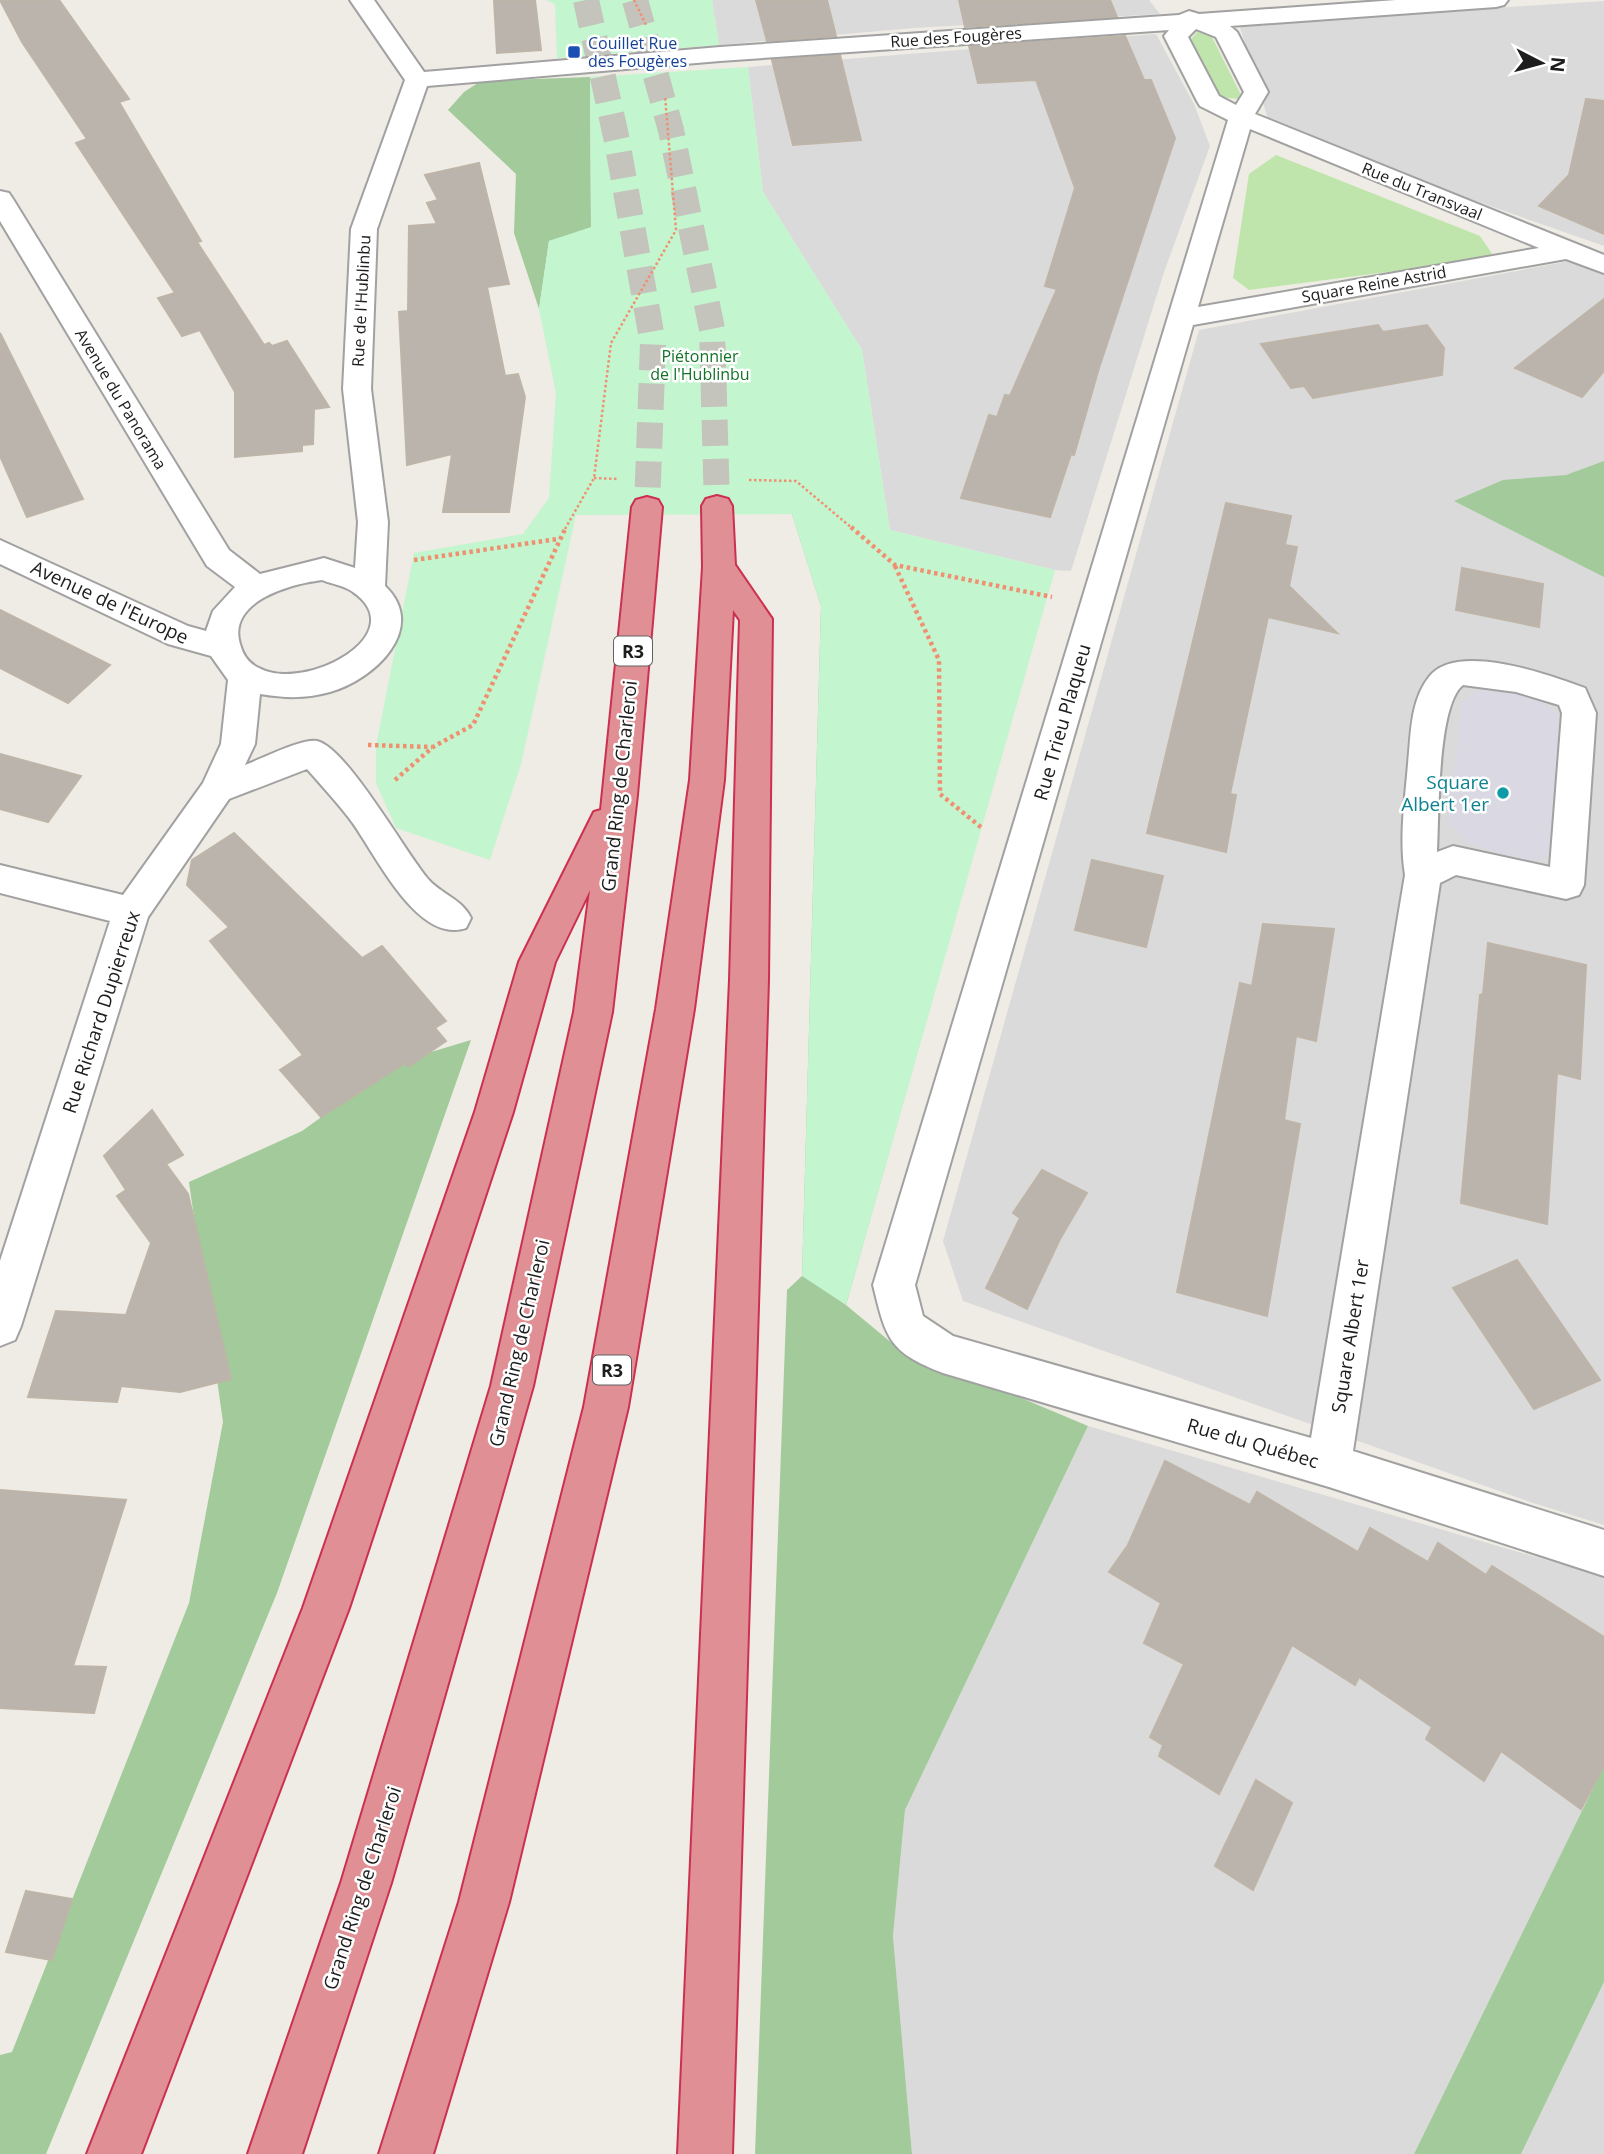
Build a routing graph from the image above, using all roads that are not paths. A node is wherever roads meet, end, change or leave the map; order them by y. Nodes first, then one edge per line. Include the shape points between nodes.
1 (362, 0) edge
2 (1175, 0) edge
3 (1496, 0) edge
4 (1191, 20) junction
5 (416, 80) junction
6 (1241, 117) junction
7 (0, 199) edge
8 (1567, 251) junction
9 (1604, 265) edge
10 (1182, 318) junction
11 (717, 506) tunnel mouth
12 (647, 507) tunnel mouth
13 (0, 551) edge
14 (719, 567) junction
15 (370, 575) junction
16 (256, 587) junction
17 (223, 647) junction
18 (245, 677) junction
19 (217, 790) junction
20 (620, 795) junction
21 (1423, 875) junction
22 (0, 878) edge
23 (131, 912) junction
24 (453, 918) dead end
25 (0, 1326) edge
26 (905, 1328) joint
27 (1329, 1465) junction
28 (1604, 1553) edge
29 (114, 2154) edge
30 (275, 2154) edge
31 (406, 2154) edge
32 (705, 2154) edge

1 - 5 street
2 - 4 street
3 - 4 street, Rue des Fougères
4 - 5 street, Rue des Fougères
4 - 6 street, Rue du Transvaal via 1176,36 1209,101
4 - 6 street via 1225,32 1256,92
5 - 15 street, Rue de l'Hublinbu via 364,229 357,389 373,522
6 - 8 street, Rue du Transvaal
6 - 10 street, Rue Trieu Plaqueu
7 - 16 street, Avenue du Panorama via 218,558
8 - 9 street, Rue du Transvaal
8 - 10 street, Square Reine Astrid
10 - 26 street, Rue Trieu Plaqueu via 894,1285
11 - 14 highway, R3
12 - 20 highway, Grand Ring de Charleroi / R3
13 - 17 street, Avenue de l'Europe via 179,636
14 - 31 highway, R3 via 705,794 675,1009 606,1407 484,1902
14 - 32 highway via 756,619 749,980
15 - 16 street via 324,569 278,576
15 - 18 street via 385,603 385,634 358,668 311,686 284,688
16 - 17 street via 231,606 223,627
17 - 18 street via 230,663
18 - 19 street, Rue Richard Dupierreux via 238,744
19 - 23 street, Rue Richard Dupierreux
19 - 24 street via 313,753 362,809 416,890
20 - 29 highway via 537,962 494,1112 326,1608
20 - 30 highway, Grand Ring de Charleroi / R3 via 593,1012 512,1386 366,1883
21 - 21 street, Square Albert 1er via 1453,860 1566,885 1579,713 1573,697 1539,683 1485,674 1457,672 1441,684 1429,714 1419,852
21 - 27 street, Square Albert 1er
22 - 23 street
23 - 25 street, Rue Richard Dupierreux
26 - 27 street, Rue du Québec via 943,1353
27 - 28 street, Rue du Québec

